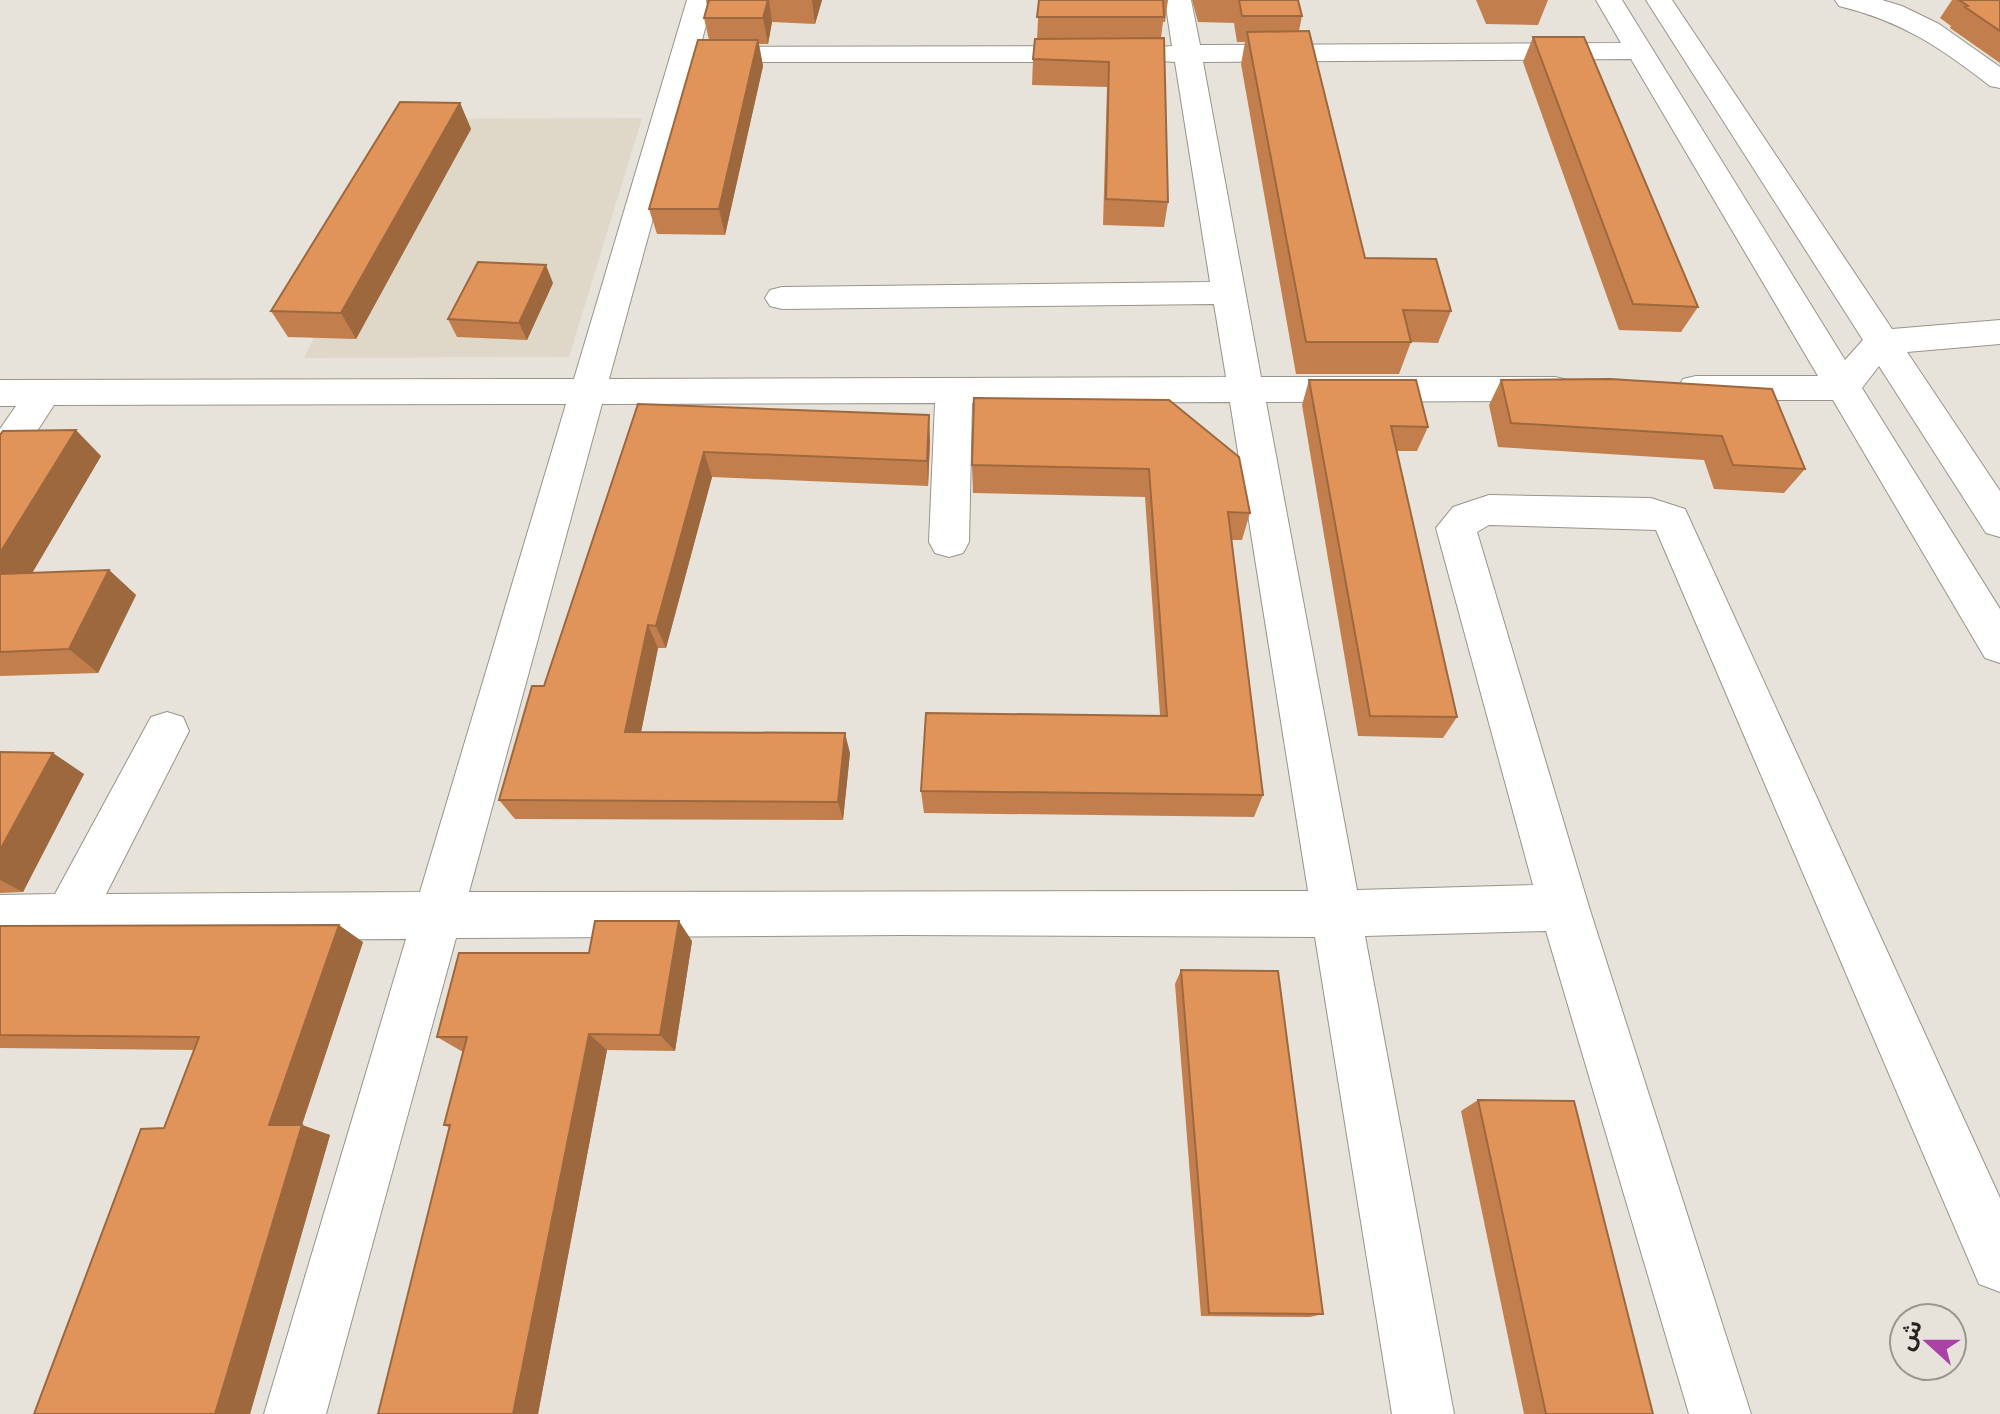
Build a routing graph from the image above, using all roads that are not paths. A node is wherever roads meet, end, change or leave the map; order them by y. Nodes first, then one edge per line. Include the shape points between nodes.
1 (700, 0) edge
2 (1178, 0) edge
3 (1609, 0) edge
4 (1659, 0) edge
5 (1848, 0) edge
6 (1640, 51) junction
7 (1188, 54) junction
8 (684, 55) junction
9 (2000, 80) edge
10 (1230, 293) junction
11 (782, 298) dead end
12 (2000, 332) edge
13 (1882, 342) junction
14 (1655, 388) edge
15 (1843, 388) junction
16 (1592, 389) edge
17 (954, 390) junction
18 (1247, 390) junction
19 (588, 391) junction
20 (0, 393) edge
21 (44, 393) junction
22 (0, 458) edge
23 (2000, 522) edge
24 (949, 542) dead end
25 (2000, 646) edge
26 (167, 731) dead end
27 (1564, 907) junction
28 (1335, 914) junction
29 (435, 916) junction
30 (0, 918) edge
31 (68, 918) junction
32 (2000, 1263) edge
33 (295, 1414) edge
34 (1423, 1414) edge
35 (1720, 1414) edge

1 - 8 street
2 - 7 street
3 - 6 street
4 - 13 street
5 - 9 street via 1910,17
6 - 7 street
6 - 15 street
7 - 8 street
7 - 10 street
8 - 19 street
10 - 11 street
10 - 18 street
12 - 13 street
13 - 15 street
13 - 23 street
14 - 15 street
15 - 25 street
16 - 18 street
17 - 18 street
17 - 19 street
17 - 24 street
18 - 28 street
19 - 21 street
19 - 29 street
20 - 21 street
21 - 22 street
26 - 31 street
27 - 28 street
27 - 32 street via 1456,528 1467,517 1489,510 1651,513 1671,520
27 - 35 street
28 - 29 street
28 - 34 street
29 - 31 street
29 - 33 street
30 - 31 street

